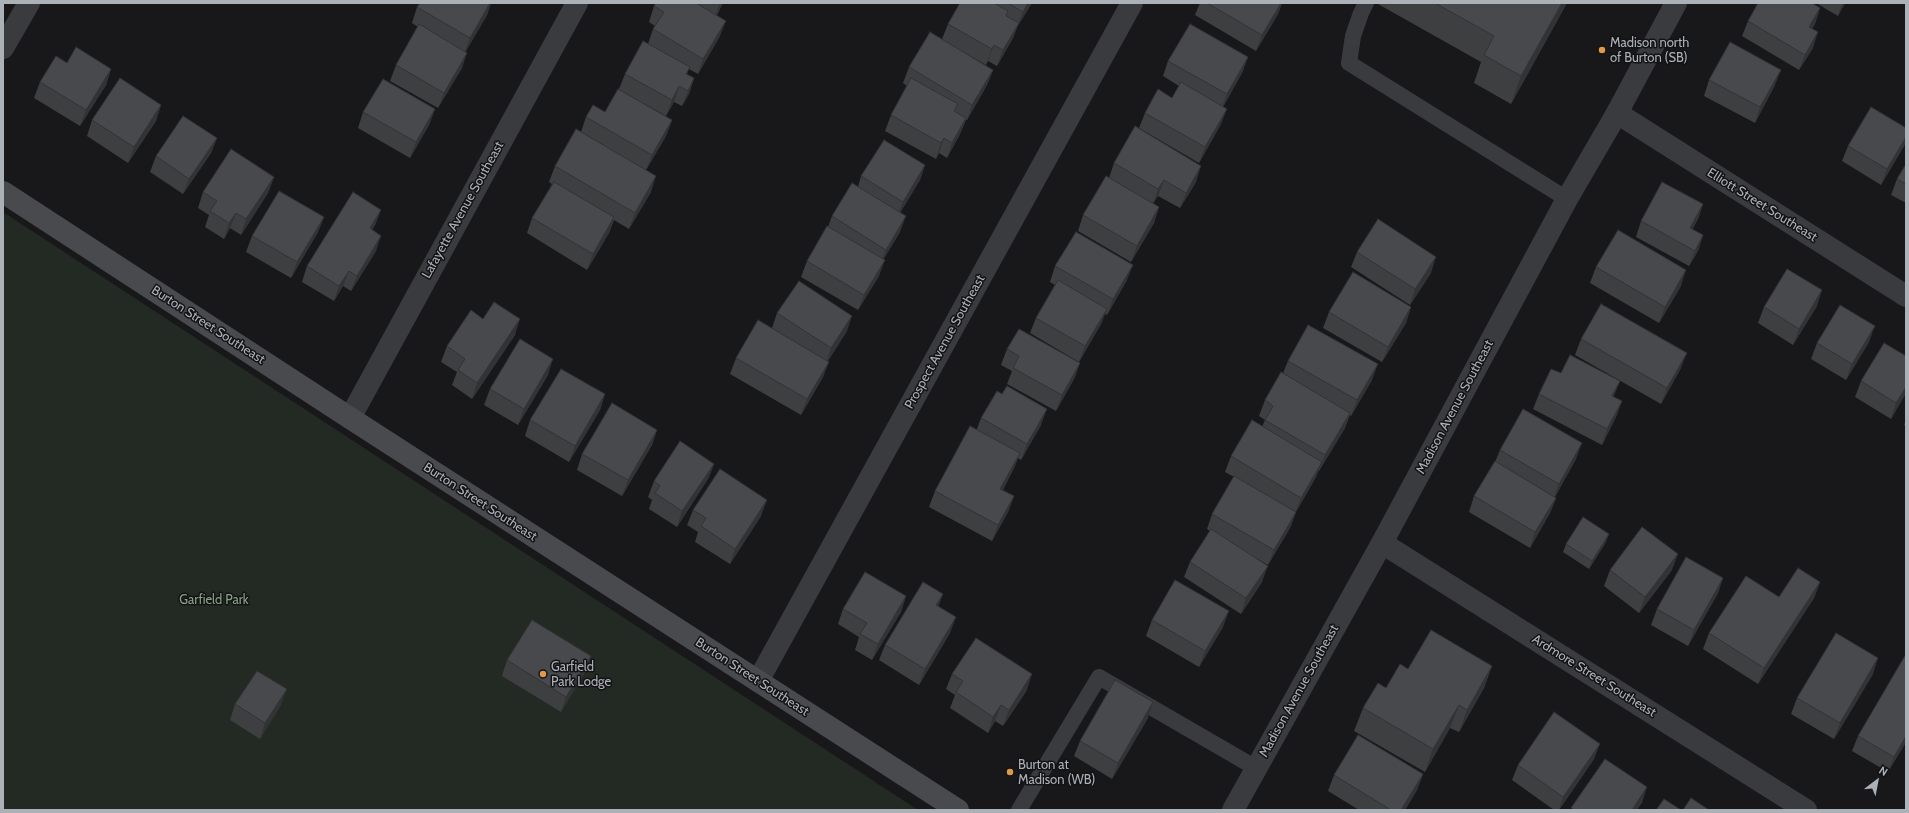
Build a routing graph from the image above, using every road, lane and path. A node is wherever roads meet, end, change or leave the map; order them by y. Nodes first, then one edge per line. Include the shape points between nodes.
1 (29, 3) edge
2 (577, 3) edge
3 (1132, 3) edge
4 (1366, 3) edge
5 (1676, 3) edge
6 (3, 48) edge
7 (1617, 113) junction
8 (3, 192) edge
9 (1567, 199) junction
10 (1906, 296) edge
11 (350, 418) junction
12 (1382, 543) junction
13 (758, 681) junction
14 (1256, 768) junction
15 (958, 810) edge
16 (1019, 810) edge
17 (1233, 810) edge
18 (1806, 810) edge

1 - 6 street
2 - 11 street, Lafayette Avenue Southeast
3 - 13 street, Prospect Avenue Southeast
4 - 9 lane via 1353,36 1349,63
5 - 7 street, Madison Avenue Southeast
7 - 9 street, Madison Avenue Southeast
7 - 10 street, Elliott Street Southeast
8 - 11 main road, Burton Street Southeast
9 - 12 street, Madison Avenue Southeast
11 - 13 main road, Burton Street Southeast
12 - 14 street, Madison Avenue Southeast
12 - 18 street, Ardmore Street Southeast
13 - 15 main road, Burton Street Southeast
14 - 16 lane via 1100,677
14 - 17 street, Madison Avenue Southeast

